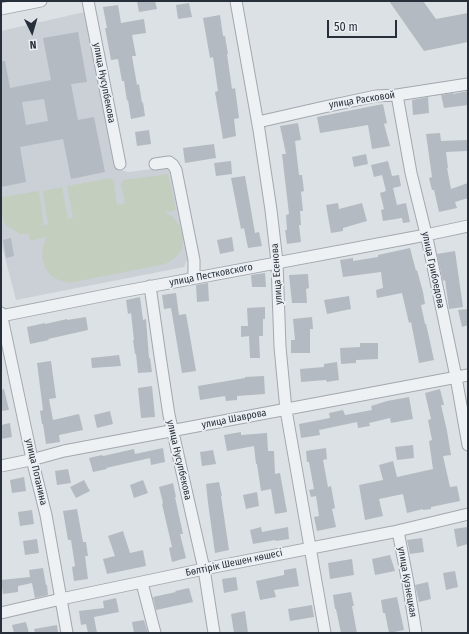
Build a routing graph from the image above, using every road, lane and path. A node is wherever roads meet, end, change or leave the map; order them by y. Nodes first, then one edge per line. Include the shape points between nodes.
1 (41, 1) edge
2 (88, 1) edge
3 (236, 1) edge
4 (1, 9) edge
5 (468, 84) edge
6 (397, 95) junction
7 (258, 122) junction
8 (120, 164) dead end
9 (155, 164) dead end
10 (468, 226) edge
11 (426, 235) junction
12 (277, 262) junction
13 (194, 278) junction
14 (150, 286) junction
15 (1, 315) edge
16 (468, 375) edge
17 (456, 378) junction
18 (286, 410) junction
19 (172, 431) junction
20 (468, 445) edge
21 (32, 460) junction
22 (1, 466) edge
23 (468, 514) edge
24 (398, 531) junction
25 (310, 548) junction
26 (204, 569) junction
27 (142, 583) junction
28 (61, 599) junction
29 (1, 613) edge
30 (67, 633) edge
31 (155, 633) edge
32 (214, 633) edge
33 (325, 633) edge
34 (416, 633) edge

1 - 4 street
2 - 8 street, улица Нусупбекова
3 - 7 street, улица Есенова
5 - 6 street, улица Расковой
6 - 7 street, улица Расковой via 376,96 324,106
6 - 11 street, улица Грибоедова via 411,173
7 - 12 street, улица Есенова
9 - 13 street via 169,162 176,170 194,260
10 - 11 street, улица Пестковского
11 - 12 street, улица Пестковского
11 - 17 street, улица Грибоедова
12 - 13 street, улица Пестковского
12 - 18 street, улица Есенова via 280,347
13 - 14 street, улица Пестковского
14 - 15 street, улица Пестковского
14 - 19 street, улица Нусупбекова
15 - 21 street, улица Потанина
16 - 17 street, улица Шаврова
17 - 18 street, улица Шаврова
17 - 20 street, улица Грибоедова
18 - 19 street, улица Шаврова
18 - 25 street, улица Есенова
19 - 21 street, улица Шаврова via 64,451
19 - 26 street, улица Нусупбекова
21 - 22 street, улица Шаврова
21 - 28 street, улица Потанина via 46,515
23 - 24 street, Бөлтірік Шешен көшесі
24 - 25 street, Бөлтірік Шешен көшесі
24 - 34 street, улица Кузнецкая
25 - 26 street, Бөлтірік Шешен көшесі
25 - 33 street, улица Есенова
26 - 27 street, Бөлтірік Шешен көшесі
26 - 32 street, улица Нусупбекова
27 - 28 street, Бөлтірік Шешен көшесі
27 - 31 street
28 - 29 street, Бөлтірік Шешен көшесі
28 - 30 street, улица Потанина

